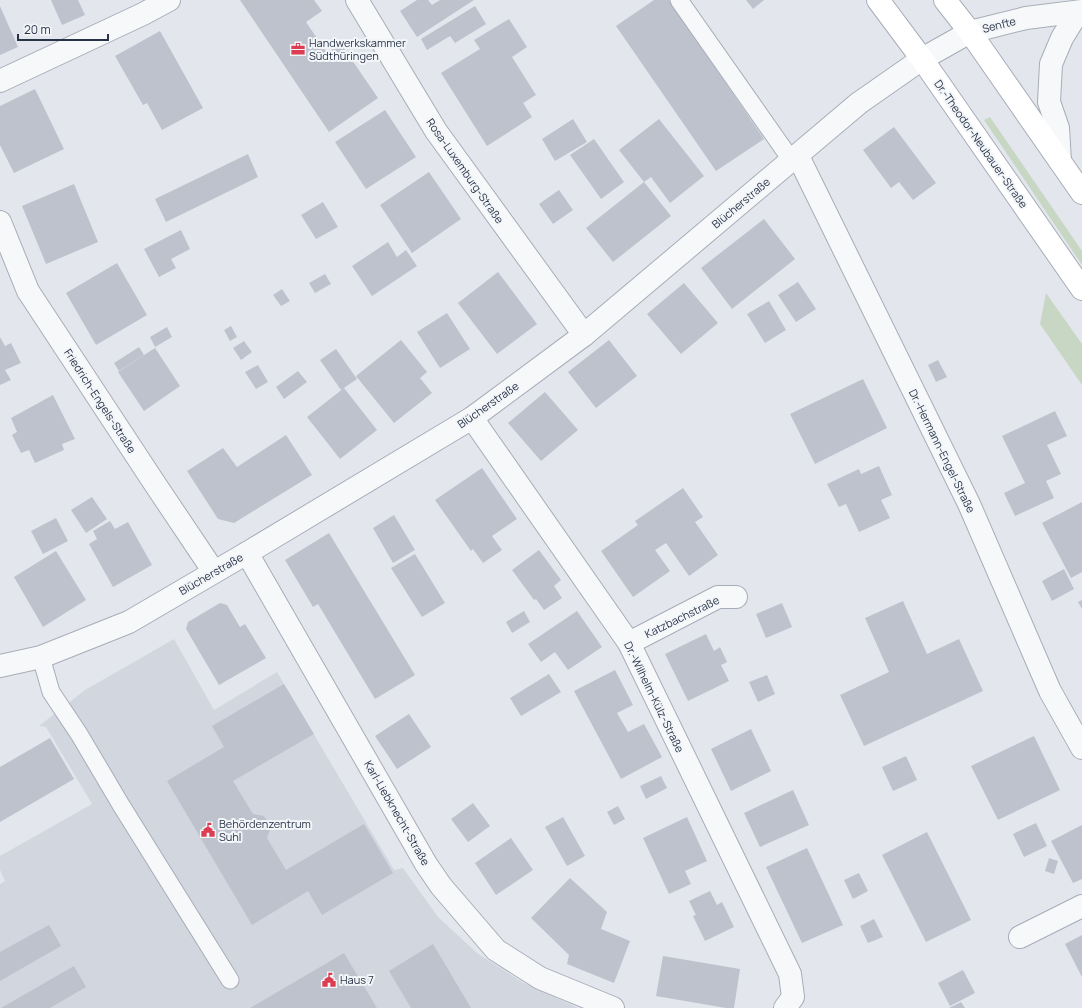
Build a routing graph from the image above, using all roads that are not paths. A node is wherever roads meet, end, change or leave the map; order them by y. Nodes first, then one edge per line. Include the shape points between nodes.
1 (169, 0) edge
2 (357, 0) edge
3 (679, 0) edge
4 (878, 0) edge
5 (945, 0) edge
6 (1080, 12) edge
7 (970, 32) junction
8 (922, 59) junction
9 (0, 81) edge
10 (795, 158) junction
11 (1060, 161) junction
12 (1082, 193) edge
13 (0, 222) edge
14 (1082, 289) edge
15 (584, 335) junction
16 (472, 418) junction
17 (247, 554) junction
18 (214, 572) junction
19 (736, 597) dead end
20 (629, 643) junction
21 (40, 657) junction
22 (0, 666) edge
23 (1082, 748) edge
24 (1082, 906) edge
25 (1020, 937) dead end
26 (230, 980) dead end
27 (613, 1008) edge
28 (785, 1008) edge

1 - 9 street
2 - 15 street, Rosa-Luxemburg-Straße via 436,131
3 - 10 lane
4 - 8 main road, Dr.-Theodor-Neubauer-Straße
5 - 7 main road
6 - 7 street, Senfte via 1026,18
6 - 11 street via 1062,38 1051,64 1049,102 1058,128
7 - 8 street, Senfte
7 - 11 main road
8 - 10 street, Blücherstraße via 859,104
8 - 14 main road, Dr.-Theodor-Neubauer-Straße
10 - 15 street, Blücherstraße
10 - 23 street, Dr.-Hermann-Engel-Straße via 969,504 1050,691
11 - 12 main road
13 - 18 street, Friedrich-Engels-Straße via 28,291
15 - 16 street, Blücherstraße
16 - 17 street, Blücherstraße
16 - 20 street, Dr.-Wilhelm-Külz-Straße
17 - 18 street, Blücherstraße
17 - 27 street, Karl-Liebknecht-Straße via 441,886 496,950 540,978
18 - 21 street, Blücherstraße via 129,622
19 - 20 street, Katzbachstraße via 718,597
20 - 28 street, Dr.-Wilhelm-Külz-Straße via 790,974 793,998
21 - 22 street, Blücherstraße
21 - 26 lane via 50,692 79,734
24 - 25 street

